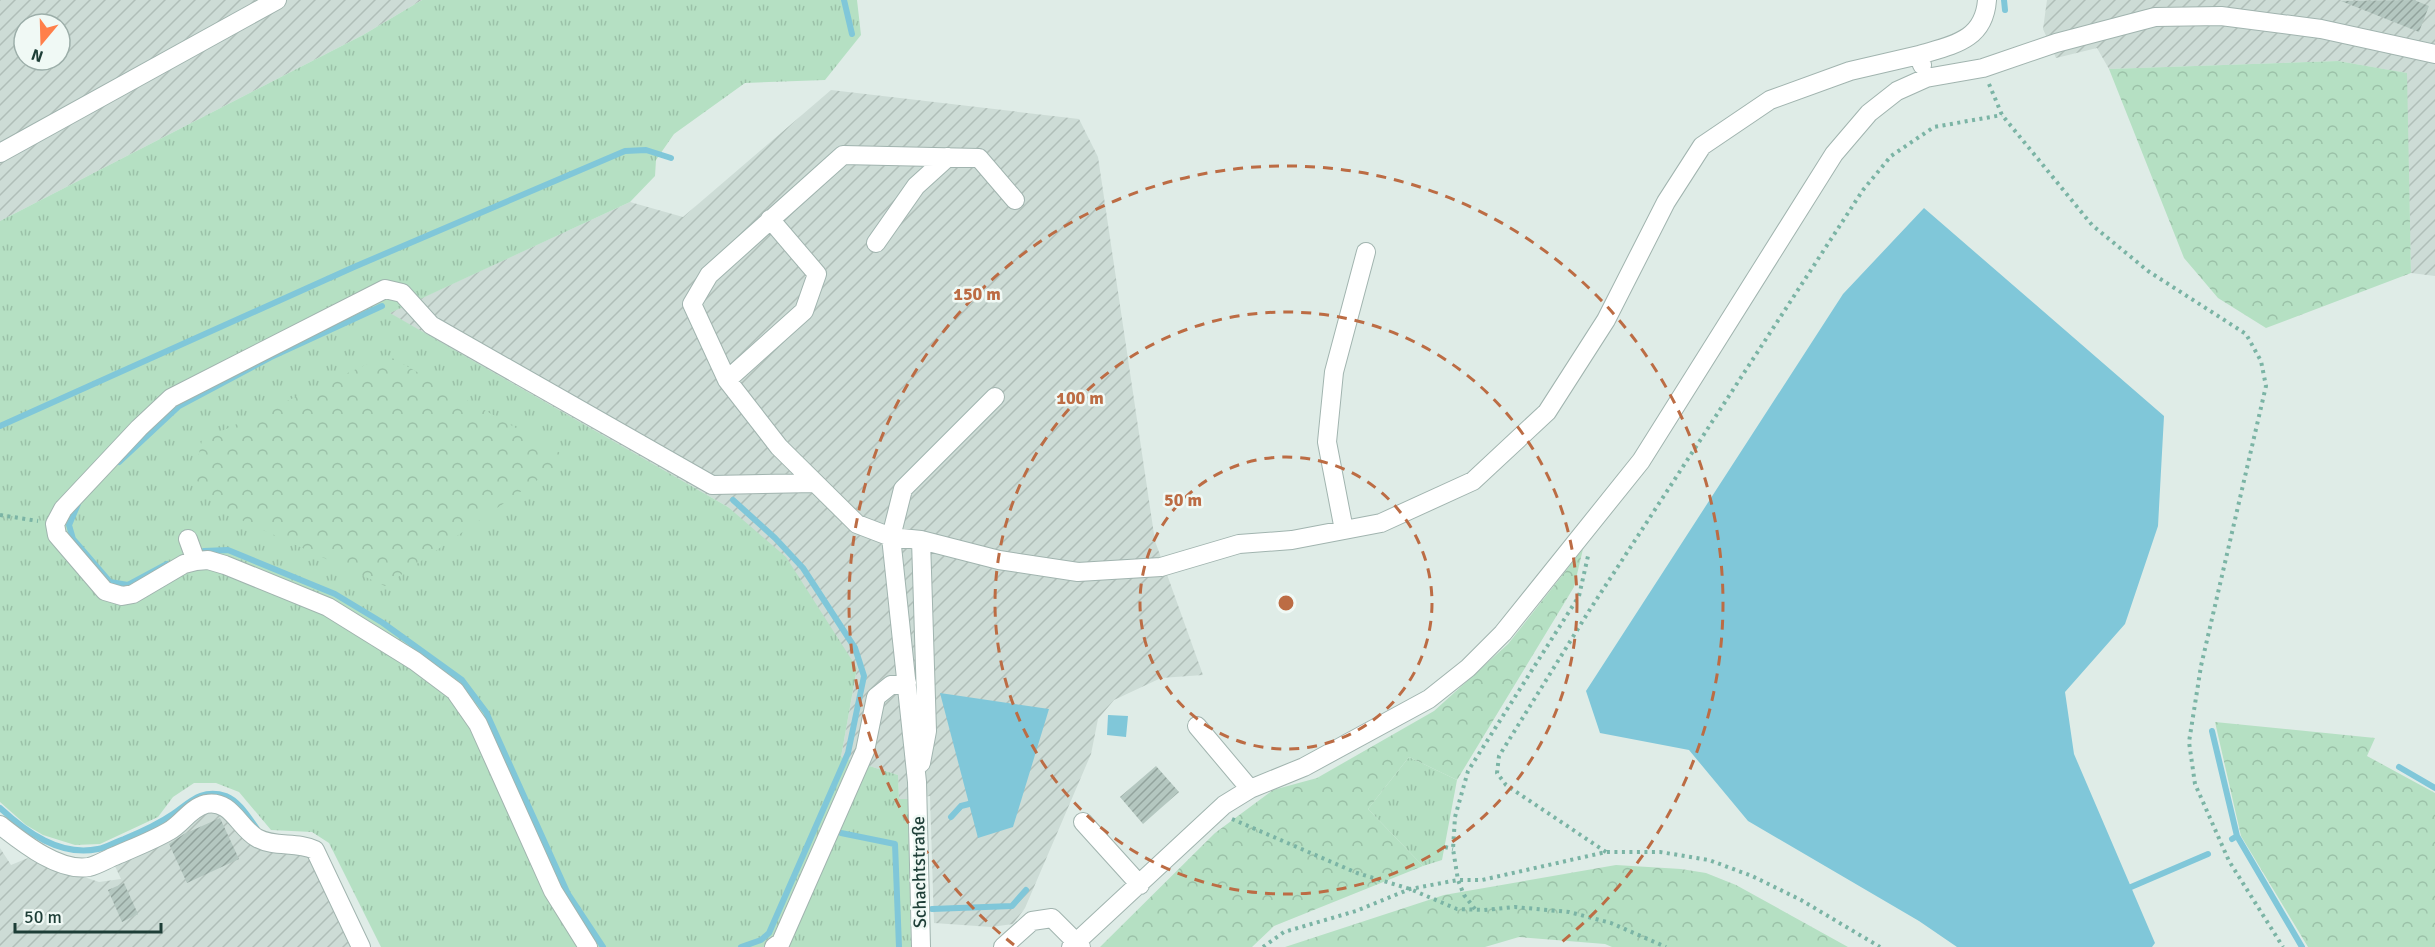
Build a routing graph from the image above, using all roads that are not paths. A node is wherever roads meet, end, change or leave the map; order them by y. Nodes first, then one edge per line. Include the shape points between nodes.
1 (277, 0) edge
2 (1987, 0) edge
3 (2435, 54) edge
4 (1919, 55) junction
5 (1926, 78) junction
6 (0, 153) edge
7 (948, 157) junction
8 (1016, 200) dead end
9 (770, 219) junction
10 (876, 243) dead end
11 (1366, 252) dead end
12 (727, 380) junction
13 (995, 397) dead end
14 (815, 483) junction
15 (1344, 530) junction
16 (891, 537) junction
17 (188, 539) dead end
18 (921, 540) junction
19 (196, 561) junction
20 (907, 683) junction
21 (1197, 726) dead end
22 (1250, 789) junction
23 (917, 790) junction
24 (1083, 822) dead end
25 (0, 825) edge
26 (1140, 885) junction
27 (1076, 945) edge
28 (362, 947) edge
29 (588, 947) edge
30 (774, 947) edge
31 (921, 947) edge
32 (1004, 947) edge

1 - 6 street
2 - 4 street via 1977,32 1955,45
3 - 5 street via 2321,29 2221,16 2156,17 2056,43 1983,68
4 - 5 street
4 - 15 street via 1850,71 1770,100 1702,147 1666,202 1606,320 1547,412 1473,481 1381,523
5 - 22 street via 1897,91 1869,113 1834,154 1641,461 1503,633 1429,699 1304,767
7 - 8 street via 979,158
7 - 9 street via 843,155
7 - 10 street via 916,186
9 - 12 street via 709,275 692,304
9 - 12 street via 817,274 804,311
11 - 15 street via 1334,372 1328,442
12 - 14 street via 779,447
13 - 16 street via 903,489
14 - 16 street via 857,524
14 - 19 street via 712,485 431,325 402,292 385,289 171,398 63,509 55,524 57,535 105,591 122,596
15 - 18 street via 1292,540 1239,544 1161,567 1078,572 999,560
16 - 18 street
16 - 20 street
17 - 19 street
18 - 23 street via 927,731
19 - 29 street via 225,565 328,607 455,691 478,724 553,891
20 - 23 street
20 - 30 street via 891,685 876,697 865,751 781,942
21 - 22 street
22 - 26 street via 1224,806
23 - 31 street, Schachtstraße
24 - 26 street
25 - 28 street via 35,852 73,867 90,867 172,830 206,804 220,805 230,810 255,837 315,850
26 - 27 street
27 - 32 street via 1052,918 1032,921

